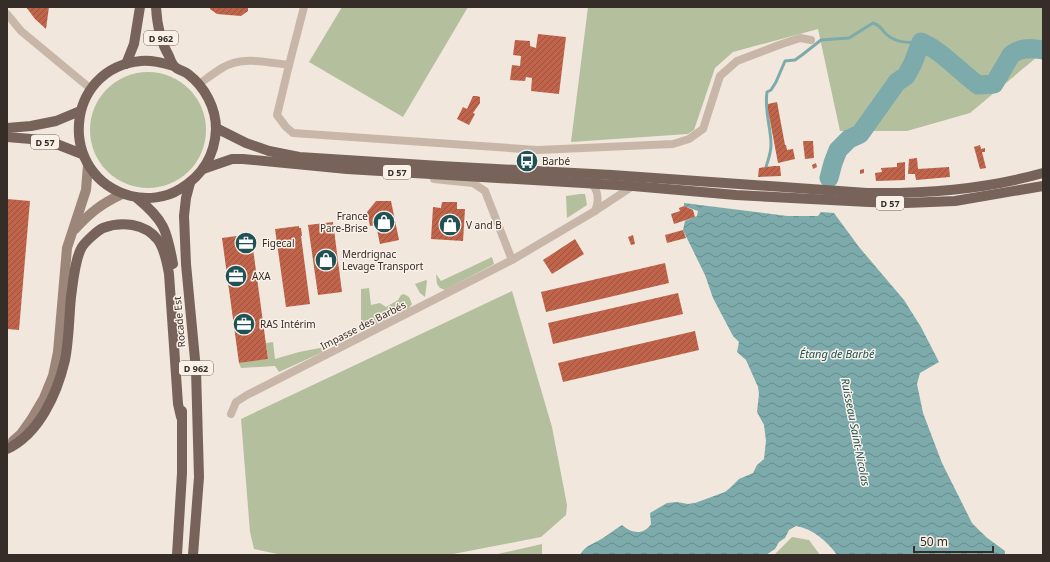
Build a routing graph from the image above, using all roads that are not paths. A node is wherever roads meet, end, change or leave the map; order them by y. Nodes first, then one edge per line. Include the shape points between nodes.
1 (140, 7) edge
2 (156, 7) edge
3 (304, 7) edge
4 (7, 14) edge
5 (811, 40) dead end
6 (126, 64) junction
7 (289, 65) junction
8 (174, 66) junction
9 (199, 84) junction
10 (91, 89) junction
11 (80, 111) junction
12 (7, 128) edge
13 (216, 128) junction
14 (7, 137) edge
15 (82, 154) junction
16 (88, 166) junction
17 (203, 169) junction
18 (372, 170) junction
19 (579, 173) junction
20 (1043, 173) edge
21 (190, 183) junction
22 (592, 184) junction
23 (633, 186) junction
24 (1043, 186) edge
25 (122, 194) junction
26 (137, 198) junction
27 (595, 211) junction
28 (72, 232) junction
29 (512, 260) junction
30 (231, 414) dead end
31 (181, 417) junction
32 (7, 446) edge
33 (7, 449) edge
34 (177, 555) edge
35 (193, 555) edge

1 - 6 main road, D 962 via 134,44
2 - 8 main road, D 962 via 162,44
3 - 7 street
4 - 10 street via 21,32
5 - 7 street via 800,38 737,61 720,76 703,129 689,139 673,144 546,150 293,134 278,115
6 - 8 main road via 147,61
6 - 10 main road via 106,74
7 - 9 street via 249,60 234,63
8 - 9 main road
9 - 13 main road via 214,112
10 - 11 main road
11 - 12 main road, D 57 via 56,121
11 - 15 main road via 78,132
13 - 17 main road via 215,142
13 - 19 main road, D 57 via 246,143 299,157
14 - 15 main road, D 57 via 59,144
15 - 16 main road
16 - 25 main road via 108,187
16 - 28 main road via 86,190
17 - 18 main road, D 57 via 227,160 243,159
17 - 21 main road
18 - 22 main road, D 57
18 - 29 street via 473,182 485,191
19 - 20 main road, D 57 via 896,193 958,189 1013,181
19 - 22 street
21 - 26 main road via 174,193 156,198
21 - 35 main road, Rocade Est / D 962 via 184,216 196,370 199,462
22 - 23 main road, D 57
22 - 27 street via 598,196
23 - 24 main road, D 57 via 736,195 906,203 955,201
23 - 27 street, Impasse des Barbés
25 - 26 main road
25 - 28 main road via 104,202
26 - 31 main road, Rocade Est / D 962 via 152,210 169,238 183,403
27 - 29 street, Impasse des Barbés
28 - 32 main road via 67,248 58,352 53,376 31,420 21,434
29 - 30 street, Impasse des Barbés via 247,394 236,402
31 - 33 main road via 169,274 165,254 157,240 145,229 129,224 112,225 101,229 82,247 74,271 65,360 56,389 32,430
31 - 34 main road, Rocade Est / D 962 via 182,473

